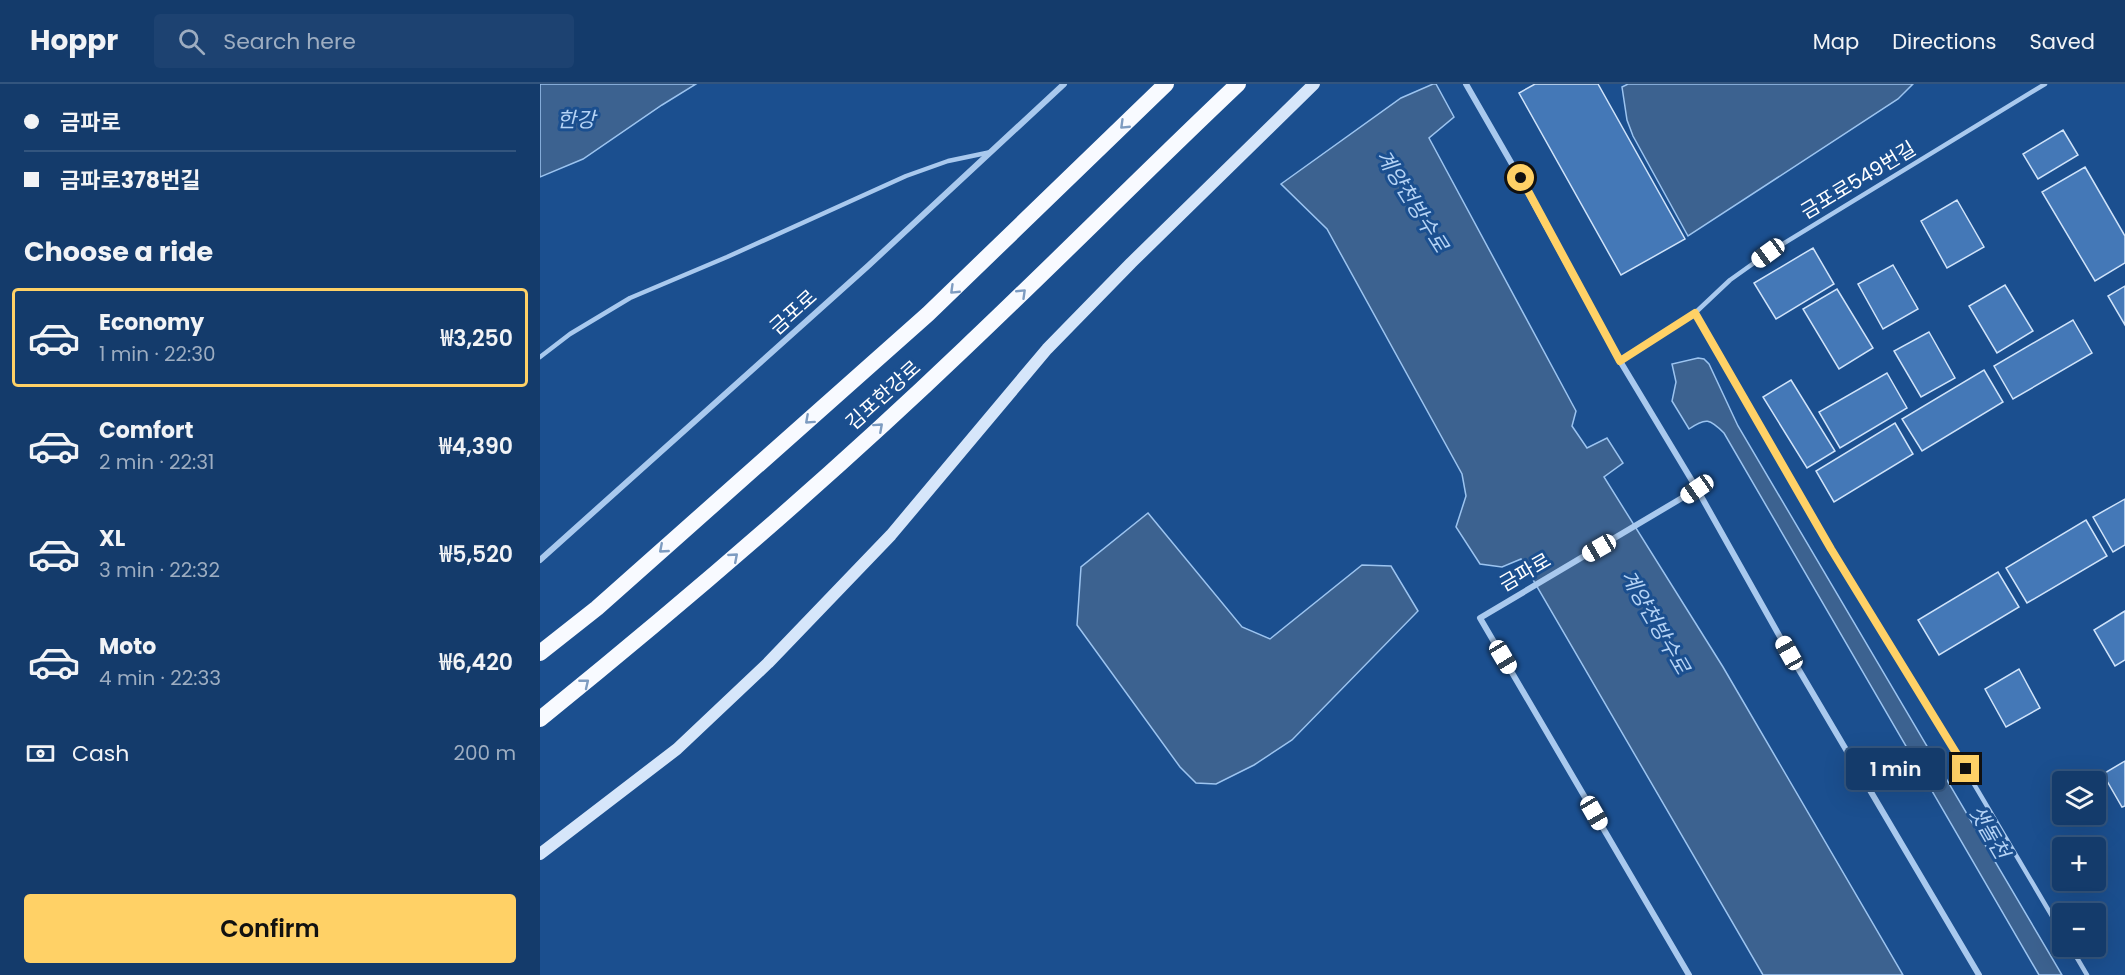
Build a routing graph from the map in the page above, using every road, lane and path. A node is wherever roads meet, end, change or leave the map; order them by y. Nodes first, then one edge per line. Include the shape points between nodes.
1 (1064, 84) edge
2 (1166, 84) edge
3 (1238, 84) edge
4 (1314, 84) edge
5 (1466, 84) edge
6 (2045, 84) edge
7 (992, 151) junction
8 (1695, 313) junction
9 (540, 357) edge
10 (1620, 361) junction
11 (1697, 489) junction
12 (540, 560) edge
13 (540, 653) edge
14 (540, 719) edge
15 (540, 854) edge
16 (2052, 916) edge
17 (2076, 957) edge
18 (1689, 975) edge
19 (1978, 975) edge
20 (2087, 975) edge

1 - 7 street, 금포로
2 -> 13 highway, 김포한강로 via 928,314 597,608
14 -> 3 highway, 김포한강로 via 800,500 964,349
4 - 15 main road via 1047,349 891,535 768,663 677,749
5 - 10 street
6 - 8 lane, 금포로549번길 via 1768,253 1730,280
7 - 9 lane via 906,176 630,298
7 - 12 street, 금포로
8 - 10 lane, 금포로549번길
8 - 16 lane via 1831,549
10 - 11 street
11 - 18 street, 금파로 via 1480,618
11 - 19 street
17 - 20 lane

